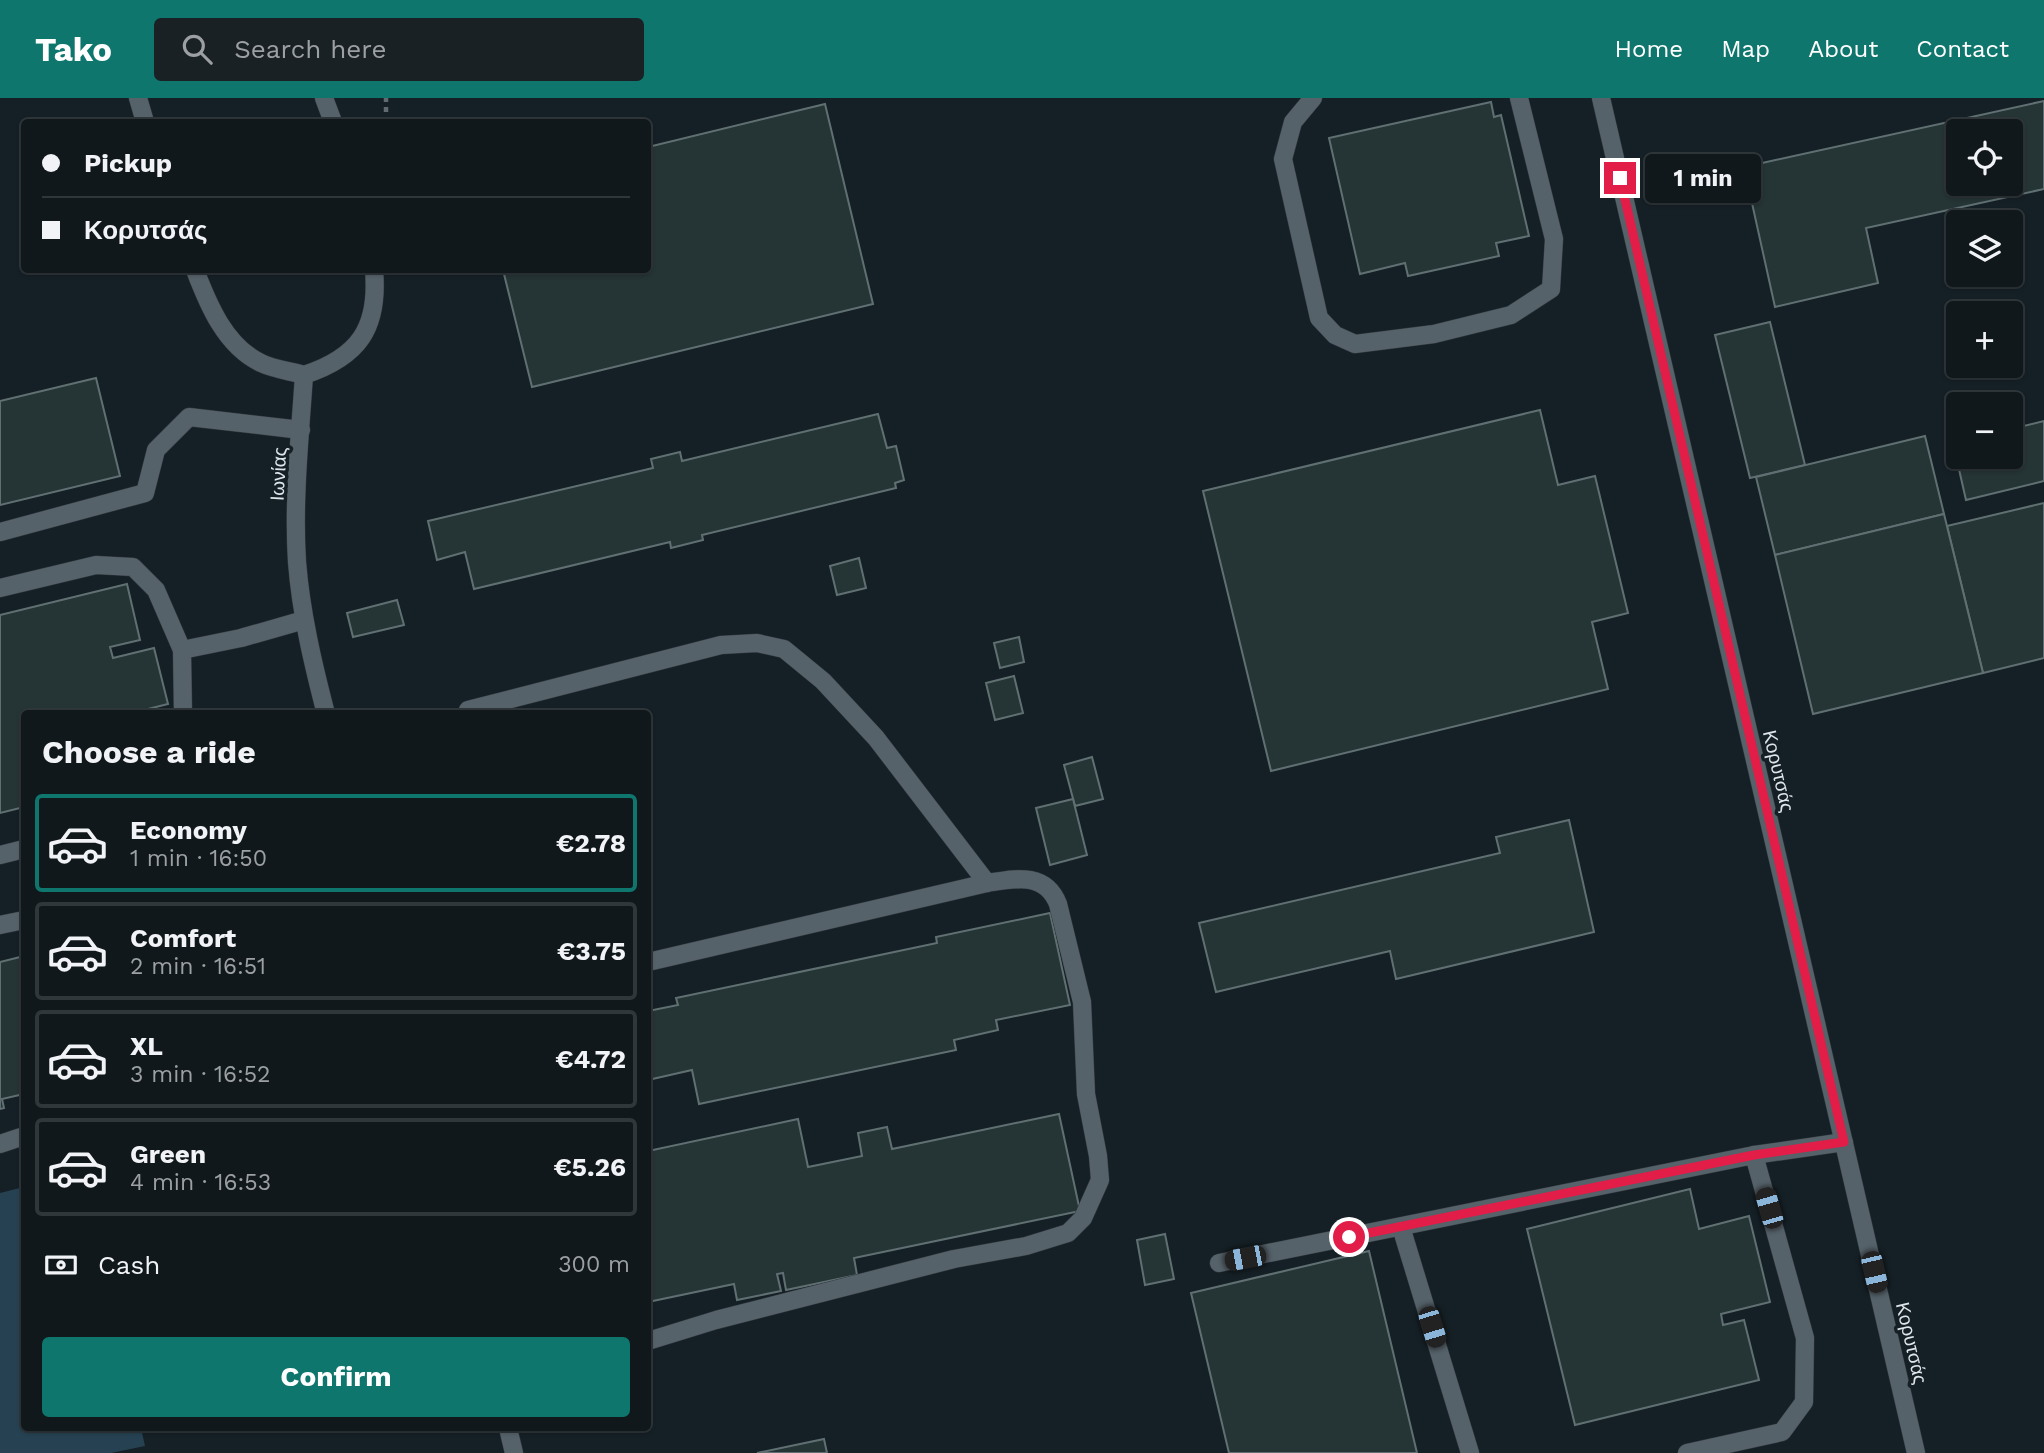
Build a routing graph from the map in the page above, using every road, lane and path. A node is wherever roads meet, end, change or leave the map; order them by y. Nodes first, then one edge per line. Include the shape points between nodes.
1 (138, 98) edge
2 (324, 98) edge
3 (386, 98) edge
4 (1313, 98) edge
5 (1519, 98) edge
6 (1601, 98) edge
7 (144, 119) edge
8 (332, 119) edge
9 (386, 119) edge
10 (196, 273) edge
11 (374, 273) edge
12 (304, 375) junction
13 (301, 430) junction
14 (0, 532) edge
15 (0, 588) edge
16 (304, 620) junction
17 (182, 650) junction
18 (183, 710) edge
19 (325, 710) edge
20 (468, 710) dead end
21 (21, 850) edge
22 (0, 855) edge
23 (987, 883) junction
24 (21, 921) edge
25 (0, 925) edge
26 (651, 961) edge
27 (21, 1137) edge
28 (1844, 1142) junction
29 (0, 1144) edge
30 (1754, 1155) junction
31 (1401, 1227) junction
32 (1219, 1263) dead end
33 (651, 1340) edge
34 (509, 1431) edge
35 (514, 1453) edge
36 (1470, 1453) edge
37 (1687, 1453) edge
38 (1916, 1453) edge

1 - 7 street
2 - 8 street
3 - 9 path
4 - 5 street via 1293,122 1283,159 1318,318 1335,335 1355,344 1434,334 1511,316 1551,289 1554,239
6 - 28 street, Κορυτσάς
10 - 12 street via 209,307 234,342 260,363
11 - 12 street via 371,316 359,344 340,361
12 - 13 street, Ιωνίας
13 - 14 street via 189,416 156,450 145,493
13 - 16 street, Ιωνίας via 297,561
15 - 17 street via 96,565 133,567 156,590
16 - 17 street
16 - 19 street, Ιωνίας
17 - 18 street
20 - 23 street via 721,645 757,643 784,649 823,681 876,738
21 - 22 street
23 - 26 street
23 - 33 street via 1034,879 1058,904 1082,1002 1086,1094 1100,1181 1083,1219 1068,1233 1026,1247 954,1259
24 - 25 street
27 - 29 street
28 - 30 street
28 - 38 street, Κορυτσάς
30 - 31 street
30 - 37 street via 1805,1338 1804,1402 1782,1433
31 - 32 street
31 - 36 street
34 - 35 street

